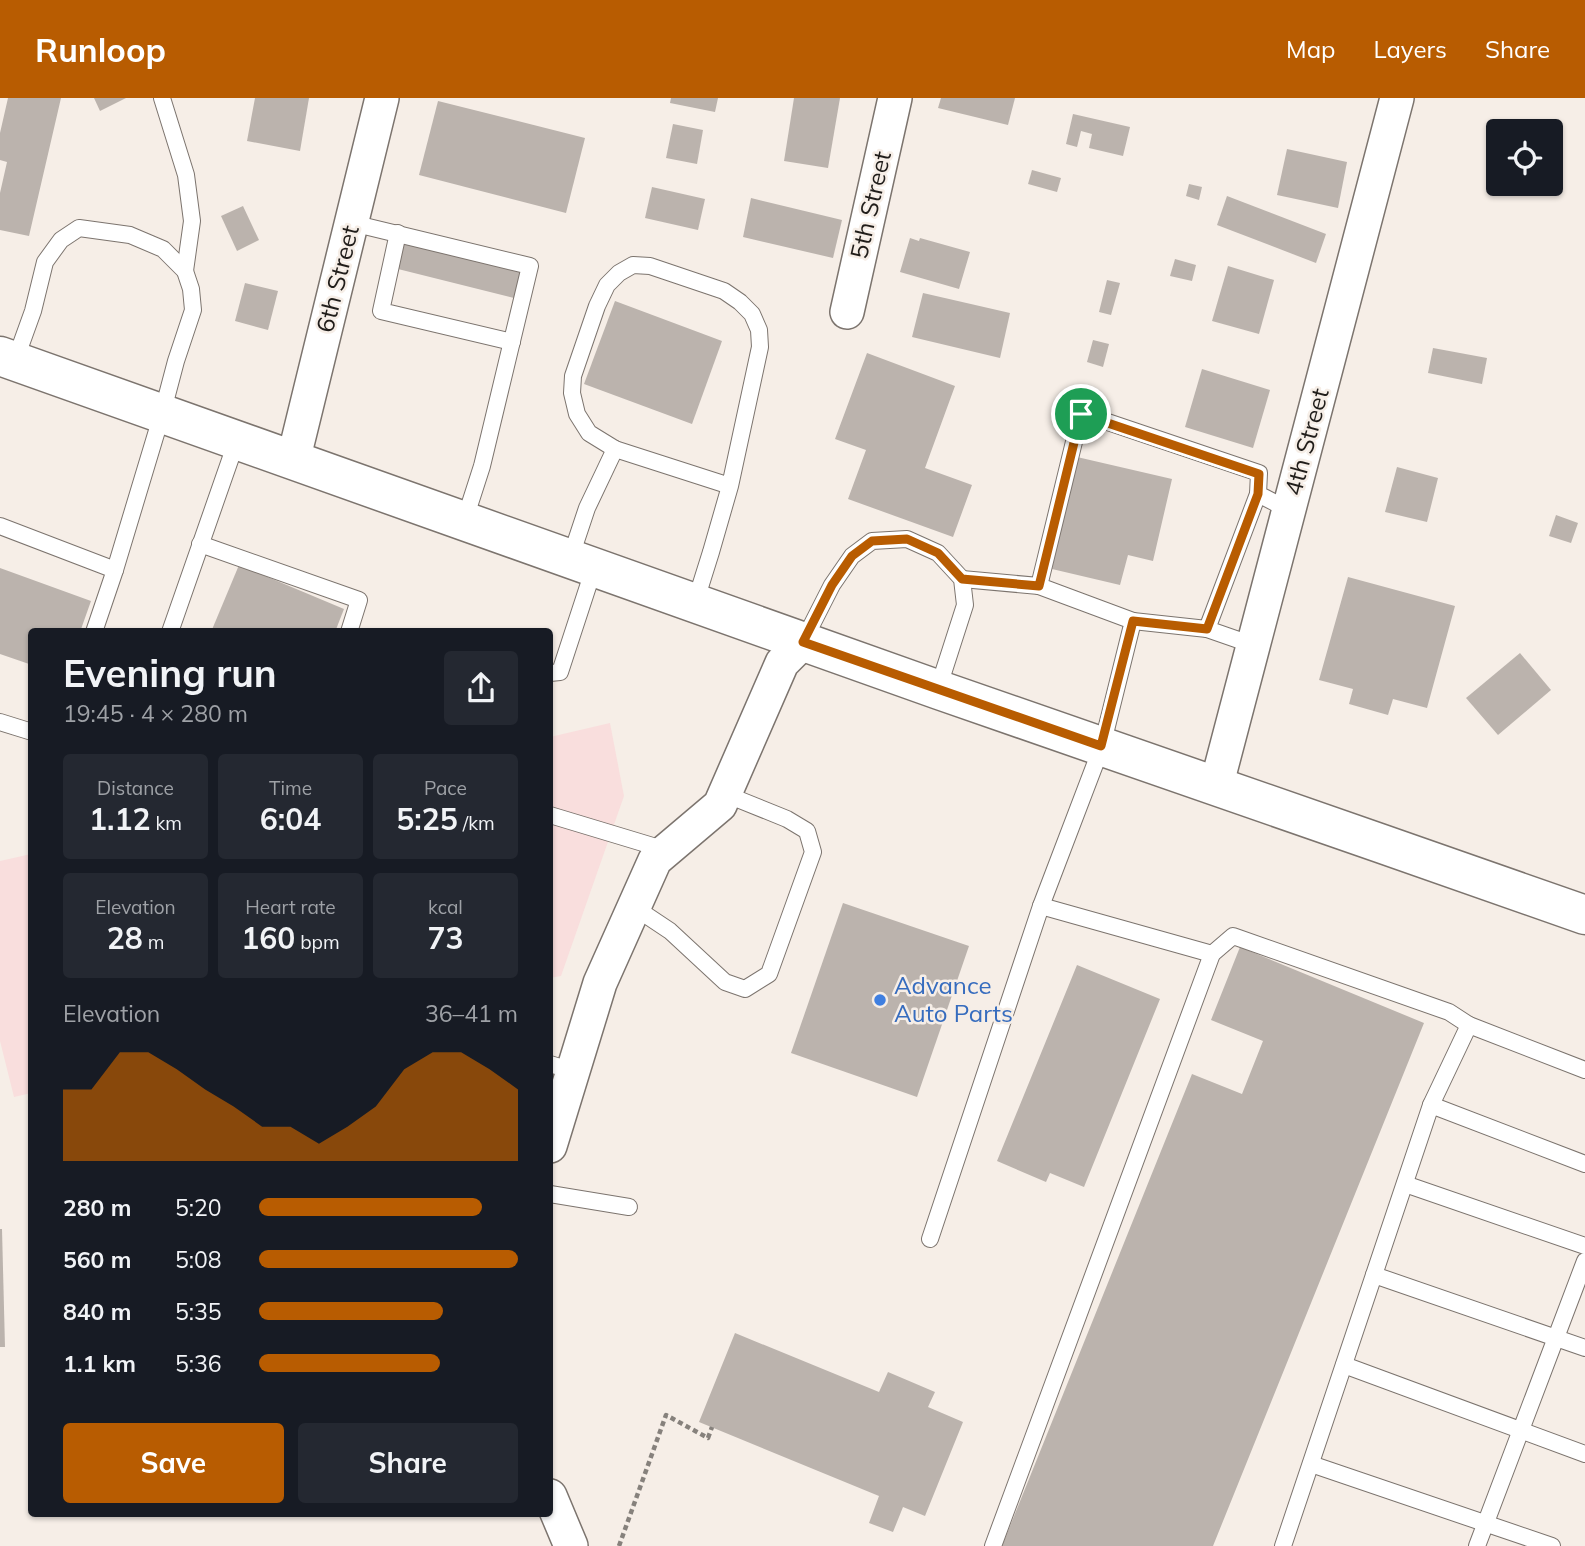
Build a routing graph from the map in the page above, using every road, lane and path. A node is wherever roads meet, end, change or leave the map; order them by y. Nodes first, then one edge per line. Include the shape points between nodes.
1 (162, 98) edge
2 (382, 98) edge
3 (895, 98) edge
4 (1397, 98) edge
5 (352, 223) junction
6 (398, 233) junction
7 (185, 271) junction
8 (847, 312) dead end
9 (512, 342) junction
10 (7, 358) edge
11 (163, 414) junction
12 (237, 440) junction
13 (615, 449) junction
14 (293, 461) junction
15 (730, 486) junction
16 (1258, 494) junction
17 (1289, 510) junction
18 (464, 522) junction
19 (0, 526) edge
20 (200, 544) junction
21 (582, 563) junction
22 (115, 570) junction
23 (962, 579) junction
24 (1039, 586) junction
25 (695, 603) junction
26 (1133, 621) junction
27 (95, 628) edge
28 (171, 628) edge
29 (350, 628) edge
30 (1207, 629) junction
31 (803, 642) junction
32 (1253, 645) junction
33 (553, 673) edge
34 (938, 690) junction
35 (0, 722) edge
36 (28, 732) edge
37 (1101, 746) junction
38 (1216, 787) junction
39 (725, 794) junction
40 (553, 816) edge
41 (666, 850) junction
42 (1041, 906) junction
43 (634, 907) junction
44 (1585, 915) edge
45 (1212, 954) junction
46 (1468, 1025) junction
47 (561, 1068) edge
48 (1585, 1070) edge
49 (1431, 1105) junction
50 (553, 1125) edge
51 (1585, 1164) edge
52 (1405, 1184) junction
53 (553, 1194) edge
54 (629, 1207) dead end
55 (930, 1239) dead end
56 (1585, 1246) edge
57 (1585, 1261) edge
58 (1374, 1275) junction
59 (1556, 1338) junction
60 (1585, 1348) edge
61 (1344, 1365) junction
62 (712, 1427) dead end
63 (1521, 1431) junction
64 (1585, 1454) edge
65 (1311, 1464) junction
66 (553, 1503) edge
67 (1486, 1524) junction
68 (571, 1546) edge
69 (619, 1546) edge
70 (993, 1546) edge
71 (1283, 1546) edge
72 (1477, 1546) edge
73 (1552, 1546) edge

1 - 7 lane via 186,175 192,220
2 - 5 street, 6th Street
3 - 8 street, 5th Street
4 - 17 street, 4th Street
5 - 6 lane
5 - 14 street, 6th Street
6 - 9 lane via 530,266
6 - 9 lane via 381,311
7 - 10 lane via 163,249 130,235 79,228 61,240 45,262 33,310
7 - 11 lane via 193,310
9 - 18 lane
10 - 11 main road
11 - 12 main road
11 - 22 lane
12 - 14 main road
12 - 20 lane
13 - 15 lane
13 - 15 lane via 589,433 577,414 573,376 607,285 633,265 650,266 724,291 752,314 759,330 760,347
13 - 21 lane via 587,508
14 - 18 main road
15 - 25 lane
16 - 17 lane
16 - 24 lane via 1259,474 1081,414
16 - 30 lane
17 - 32 street, 4th Street
18 - 21 main road
19 - 22 lane
20 - 28 lane
20 - 29 lane via 359,600
21 - 25 main road
21 - 33 lane via 560,672
22 - 27 lane
23 - 24 lane
23 - 31 lane via 938,553 907,539 872,541 852,556 832,585
23 - 34 lane via 965,605
24 - 26 lane
25 - 31 main road
26 - 30 lane
26 - 37 lane
30 - 32 lane
31 - 34 main road
31 - 39 street via 782,663
32 - 38 street, 4th Street
34 - 37 main road
35 - 36 lane
37 - 38 main road
37 - 42 lane
38 - 44 main road
39 - 41 street via 720,805
39 - 43 lane via 807,831 813,852 769,974 745,989 724,982 670,932
40 - 41 lane
41 - 43 street via 655,860
42 - 45 lane
42 - 55 lane
43 - 47 street
45 - 46 lane via 1233,936 1449,1012
45 - 70 lane
46 - 48 lane
46 - 49 lane
47 - 50 street
49 - 51 lane
49 - 52 lane
52 - 56 lane
52 - 58 lane
53 - 54 lane
57 - 59 lane
58 - 59 lane
58 - 61 lane
59 - 60 lane
59 - 63 lane
61 - 63 lane
61 - 65 lane
62 - 69 path via 708,1438 666,1415
63 - 64 lane
63 - 67 lane
65 - 67 lane
65 - 71 lane
66 - 68 street
67 - 72 lane
67 - 73 lane

